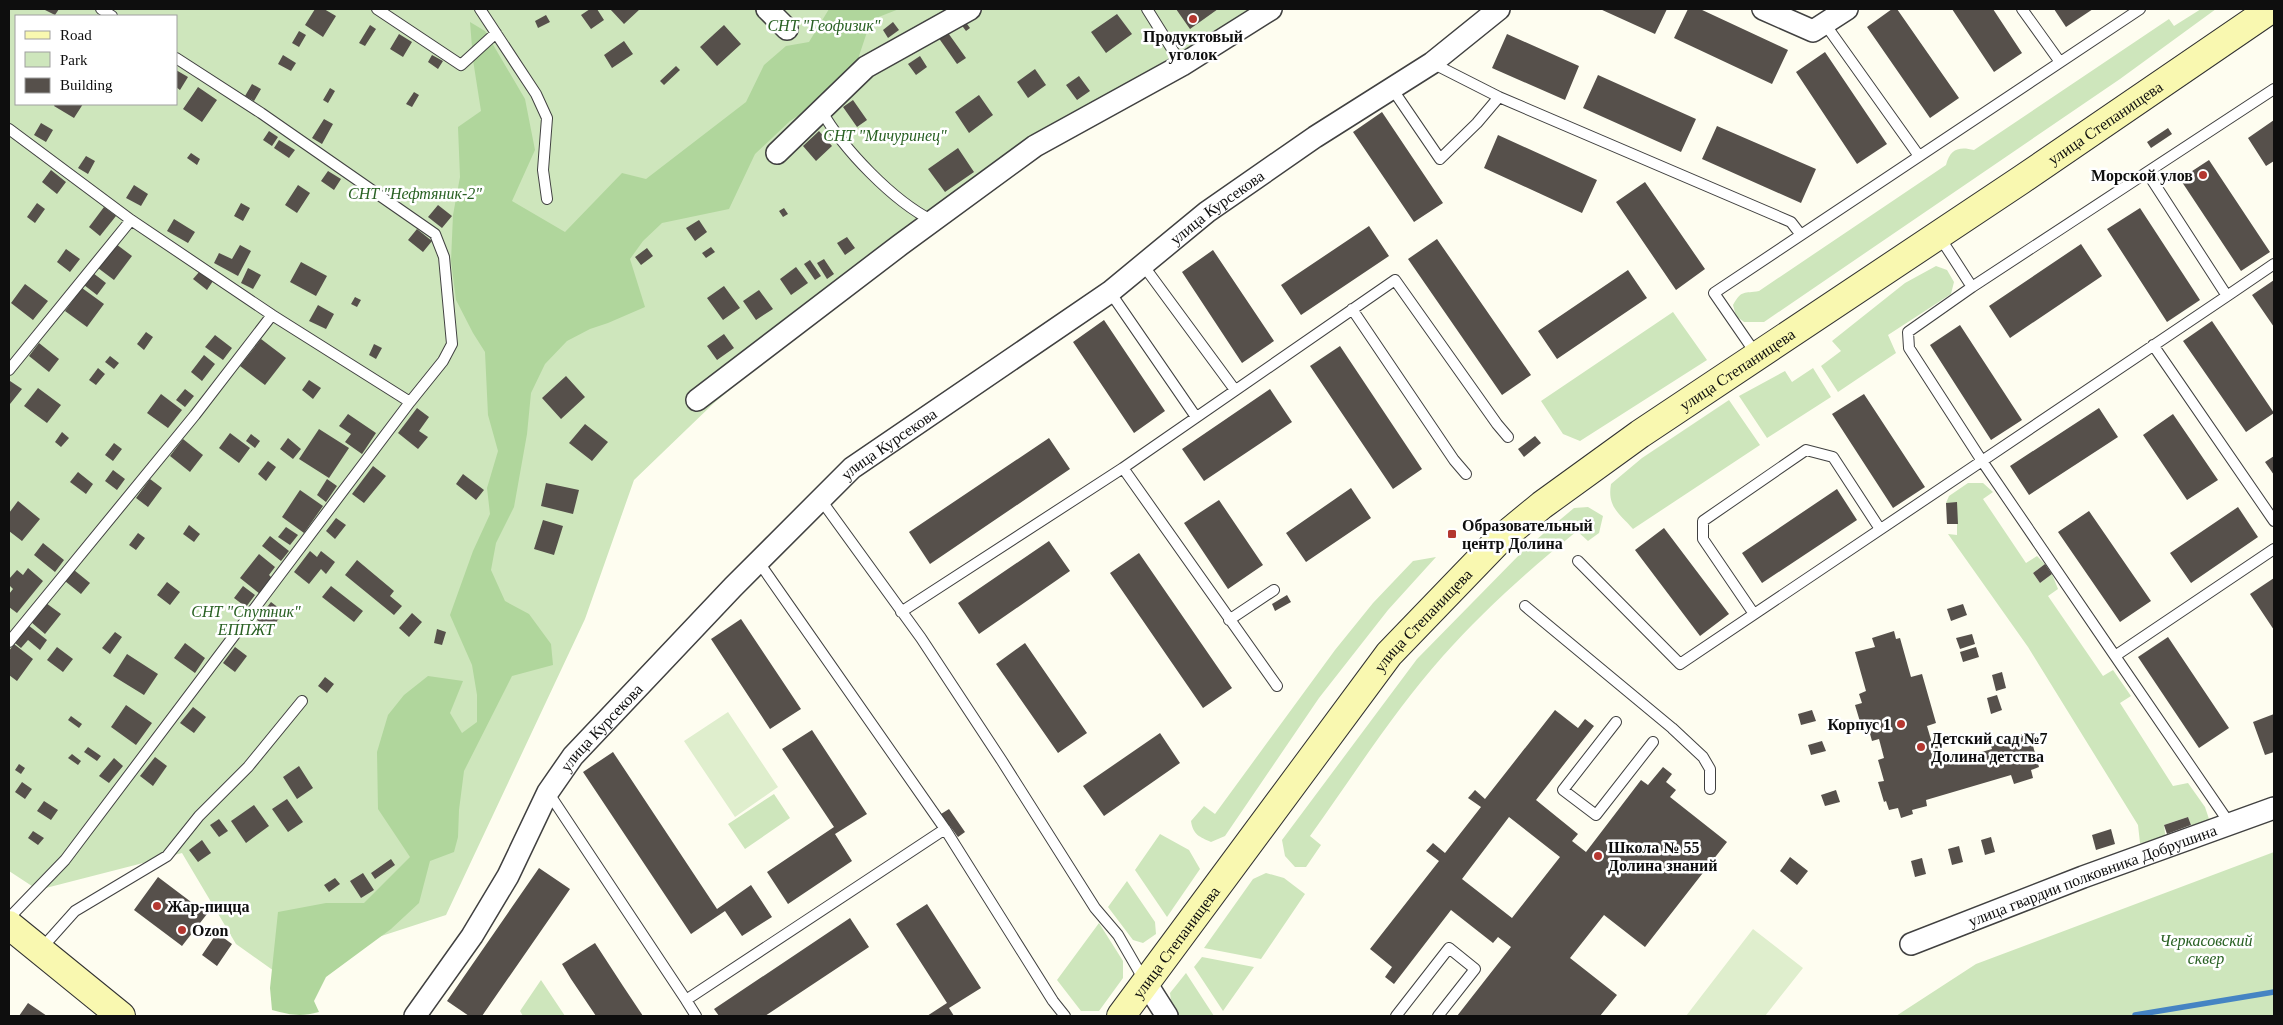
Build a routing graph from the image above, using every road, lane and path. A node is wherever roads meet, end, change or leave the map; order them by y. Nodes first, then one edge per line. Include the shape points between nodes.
1 (377, 9) edge
2 (480, 9) edge
3 (767, 9) edge
4 (970, 9) edge
5 (1147, 9) edge
6 (1271, 9) edge
7 (1499, 9) edge
8 (1763, 9) edge
9 (1847, 9) edge
10 (2022, 9) edge
11 (2140, 9) edge
12 (2271, 9) edge
13 (1825, 24) junction
14 (788, 29) dead end
15 (496, 33) junction
16 (178, 59) edge
17 (1432, 62) junction
18 (2060, 62) junction
19 (1182, 65) junction
20 (1391, 87) junction
21 (2274, 89) edge
22 (1499, 97) junction
23 (821, 110) junction
24 (9, 129) edge
25 (777, 153) dead end
26 (1919, 156) junction
27 (2148, 171) junction
28 (547, 199) dead end
29 (131, 220) junction
30 (933, 221) junction
31 (1801, 235) junction
32 (1939, 235) junction
33 (2274, 264) edge
34 (1144, 265) junction
35 (1972, 287) junction
36 (1110, 292) junction
37 (2227, 296) junction
38 (1352, 309) junction
39 (272, 315) junction
40 (2153, 345) junction
41 (1758, 356) junction
42 (9, 370) edge
43 (1235, 390) junction
44 (697, 400) dead end
45 (410, 402) junction
46 (1196, 417) junction
47 (1508, 437) dead end
48 (1982, 460) junction
49 (1124, 468) junction
50 (1466, 474) dead end
51 (821, 500) junction
52 (2274, 520) edge
53 (1880, 529) junction
54 (2274, 548) edge
55 (758, 561) junction
56 (1578, 561) dead end
57 (1274, 590) dead end
58 (1525, 606) dead end
59 (901, 612) junction
60 (1754, 614) junction
61 (1229, 620) junction
62 (9, 642) edge
63 (2115, 656) junction
64 (1277, 686) dead end
65 (302, 701) dead end
66 (1616, 722) dead end
67 (1653, 742) dead end
68 (1710, 789) dead end
69 (548, 792) junction
70 (2274, 808) edge
71 (2230, 824) junction
72 (945, 829) junction
73 (9, 918) edge
74 (9, 925) edge
75 (1911, 944) dead end
76 (39, 951) junction
77 (1146, 983) junction
78 (686, 1000) junction
79 (121, 1016) edge
80 (415, 1016) edge
81 (696, 1016) edge
82 (1065, 1016) edge
83 (1121, 1016) edge
84 (1167, 1016) edge
85 (1396, 1016) edge
86 (1438, 1016) edge

1 - 15 lane via 461,65
2 - 15 lane
3 - 14 street
4 - 23 street via 866,67
5 - 19 lane
6 - 19 street
7 - 17 street, улица Курсекова
8 - 13 street via 1813,32
9 - 13 street
10 - 18 lane
11 - 18 lane
12 - 32 street, улица Степанищева
13 - 26 lane
15 - 28 lane via 536,94 547,118 543,170
16 - 45 lane via 435,234 444,257 452,344 443,361
17 - 20 street, улица Курсекова
17 - 22 lane
18 - 26 lane
19 - 30 street via 1035,146
20 - 22 lane via 1440,159
20 - 34 street, улица Курсекова via 1207,212
21 - 27 lane
22 - 31 lane via 1791,222
23 - 25 street
23 - 30 lane via 832,129 866,169 921,215
24 - 29 lane
26 - 31 lane
27 - 35 lane
27 - 37 lane
29 - 39 lane
29 - 42 lane
30 - 44 street
31 - 41 lane via 1714,293
32 - 35 lane
32 - 41 street, улица Степанищева
33 - 37 lane
34 - 36 street, улица Курсекова
34 - 43 lane
35 - 48 lane via 1908,332 1909,348
36 - 46 lane
36 - 51 street, улица Курсекова via 852,468
37 - 40 lane
38 - 43 lane
38 - 47 lane via 1395,280
38 - 50 lane
39 - 45 lane
39 - 62 lane via 195,415
40 - 48 lane
40 - 52 lane
41 - 77 street, улица Степанищева via 1640,434 1497,542 1389,654
43 - 46 lane
45 - 73 lane via 65,860
46 - 49 lane
48 - 53 lane
48 - 63 lane
49 - 59 lane
49 - 61 lane
51 - 55 street, улица Курсекова
51 - 59 lane
53 - 60 lane
53 - 60 lane via 1833,457 1806,450 1704,521 1703,539
54 - 63 lane
55 - 69 street, улица Курсекова via 573,756
55 - 72 lane
56 - 60 lane via 1680,664
57 - 61 lane
58 - 68 lane via 1703,757 1710,769
59 - 77 lane via 997,753 1095,908 1118,935
61 - 64 lane
63 - 71 lane
65 - 76 lane via 248,767 198,816 167,856 74,911
66 - 67 lane via 1563,790 1596,815
69 - 78 lane
69 - 80 street, улица Курсекова via 498,894
70 - 71 street, улица гвардии полковника Добрушина
71 - 75 street, улица гвардии полковника Добрушина
72 - 78 lane
72 - 82 lane via 1053,1002
74 - 76 street
76 - 79 street
77 - 83 street, улица Степанищева
77 - 84 street
78 - 81 lane
85 - 86 lane via 1449,948 1475,969

